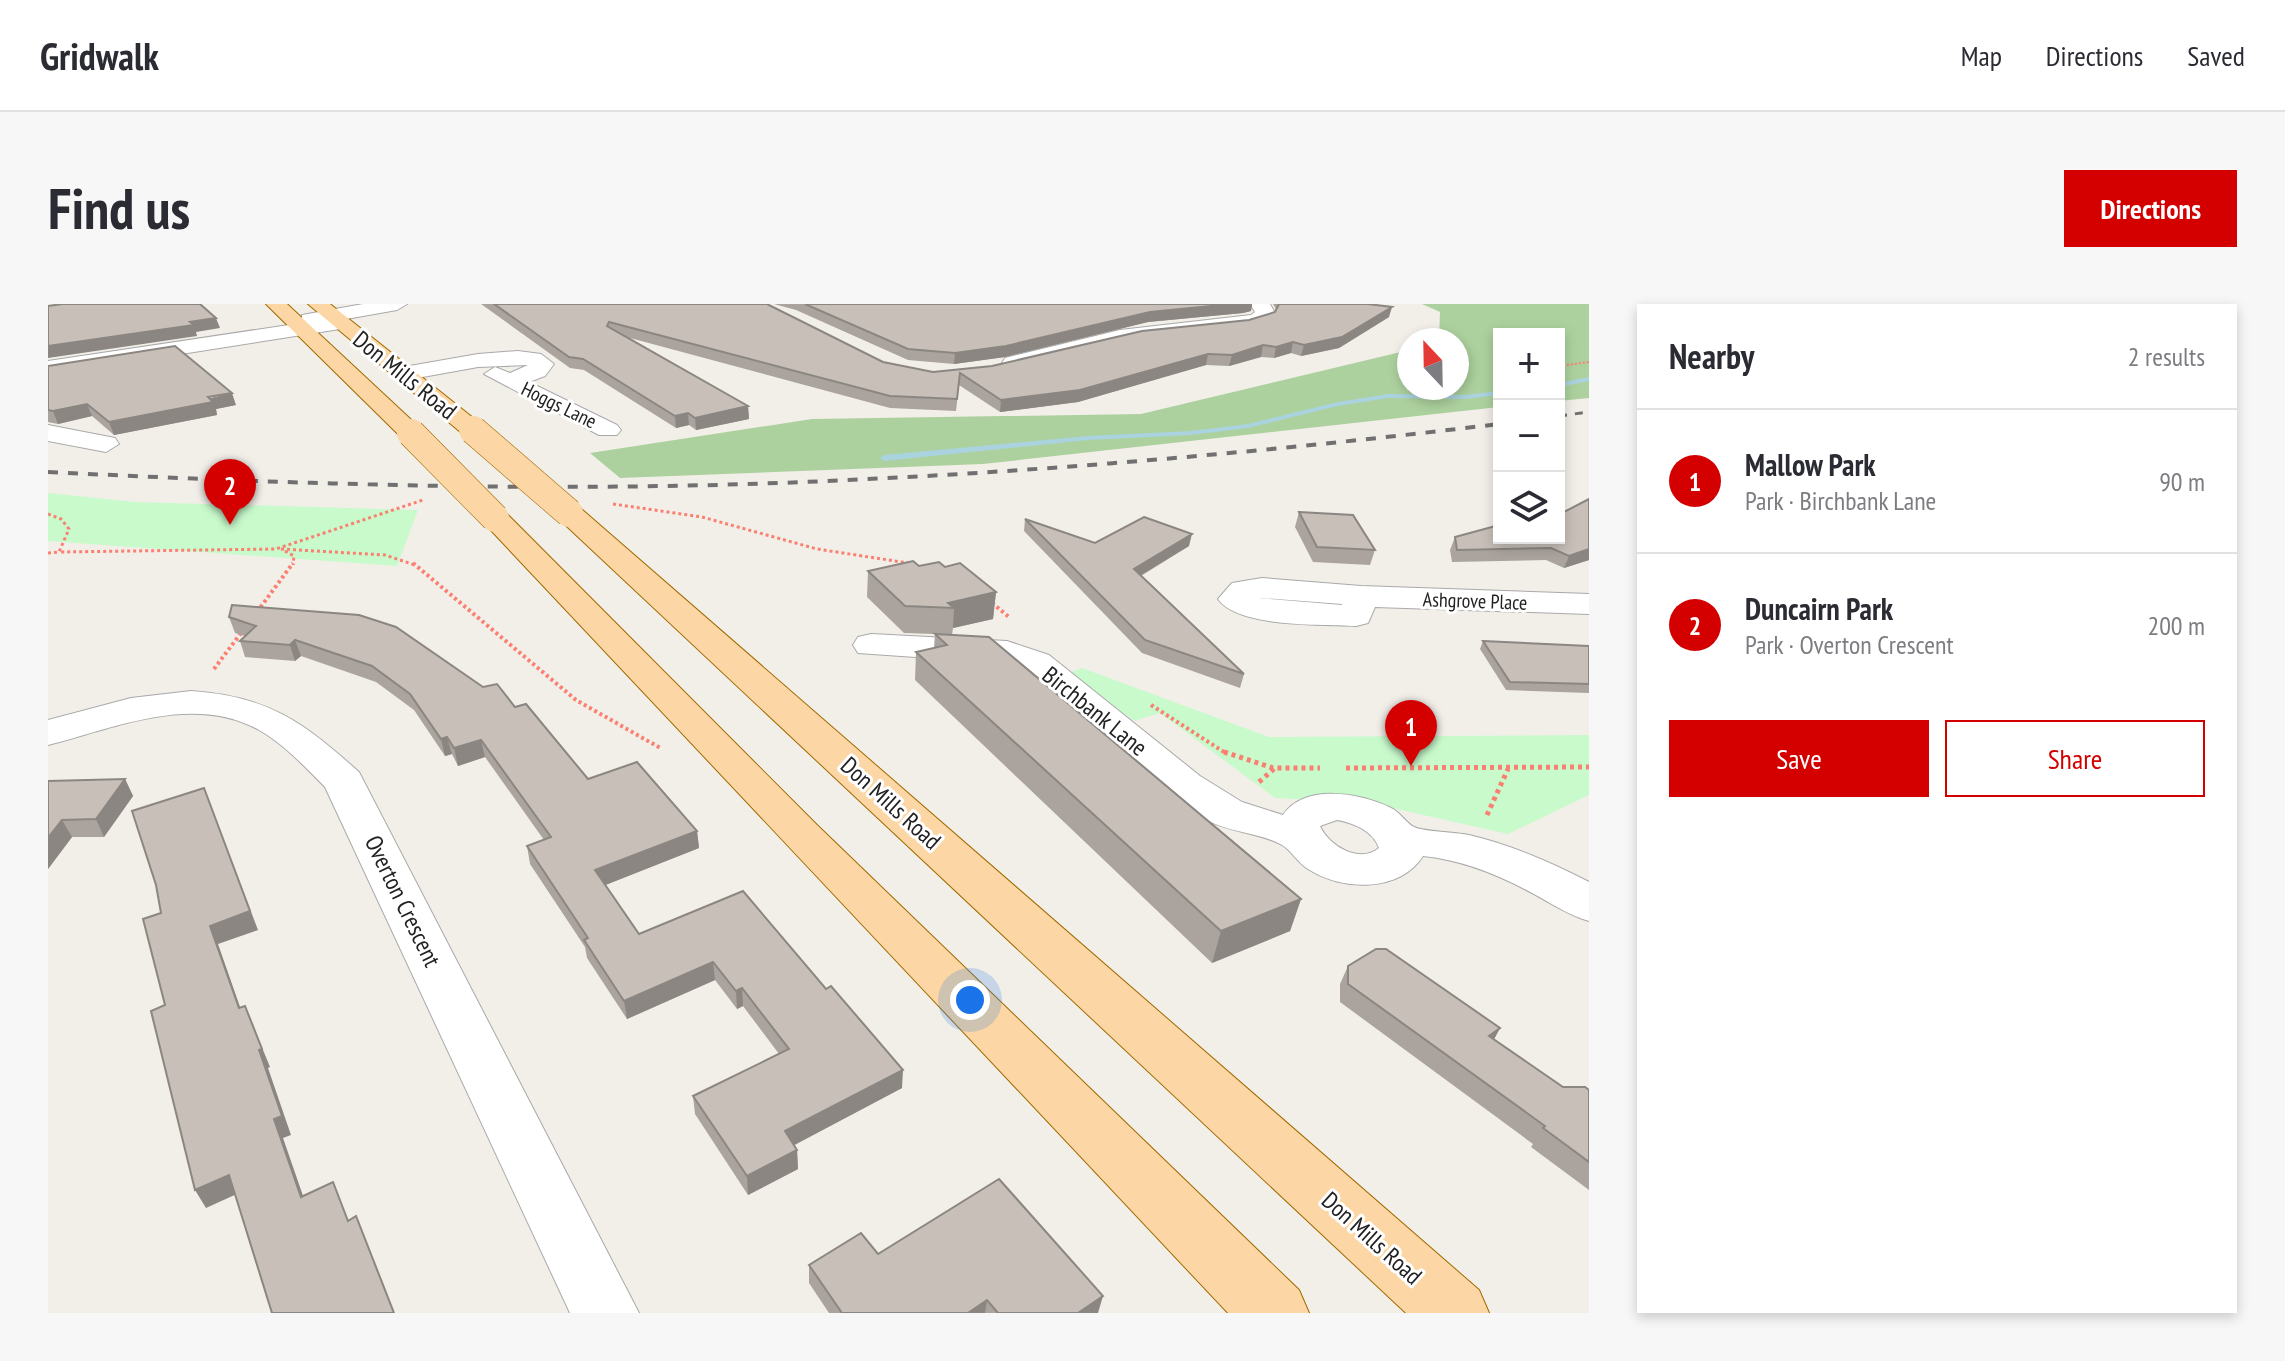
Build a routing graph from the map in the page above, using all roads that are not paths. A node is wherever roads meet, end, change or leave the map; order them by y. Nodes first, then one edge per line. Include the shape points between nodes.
1 (276, 304) edge
2 (397, 304) edge
3 (1260, 304) edge
4 (330, 314) edge
5 (303, 330) junction
6 (471, 363) junction
7 (48, 368) edge
8 (990, 368) edge
9 (406, 373) junction
10 (48, 381) edge
11 (509, 381) junction
12 (608, 430) dead end
13 (48, 433) edge
14 (106, 444) edge
15 (1361, 596) dead end
16 (1589, 604) edge
17 (871, 645) dead end
18 (48, 733) edge
19 (1589, 904) edge
20 (605, 1313) edge
21 (1275, 1313) edge
22 (1455, 1313) edge

1 - 5 main road, Don Mills Road
2 - 4 street
3 - 8 street via 1265,313 1257,320 1120,336
4 - 5 street
4 - 9 main road, Don Mills Road
5 - 7 street
5 - 10 street via 223,357 150,362
5 - 21 main road, Don Mills Road, bridge via 411,433
6 - 9 street, Hoggs Lane
6 - 11 street, Hoggs Lane
6 - 11 street, Hoggs Lane via 519,356 538,358 543,364
9 - 22 main road, Don Mills Road, bridge via 569,513
11 - 12 street, Hoggs Lane
13 - 14 street
15 - 16 street, Ashgrove Place
17 - 19 street, Birchbank Lane via 1007,652 1036,663 1185,785 1226,812 1299,835 1298,826 1309,812 1337,807 1364,812 1401,841 1420,840 1502,861 1554,882
18 - 20 street, Overton Crescent via 141,707 224,704 273,722 344,781

